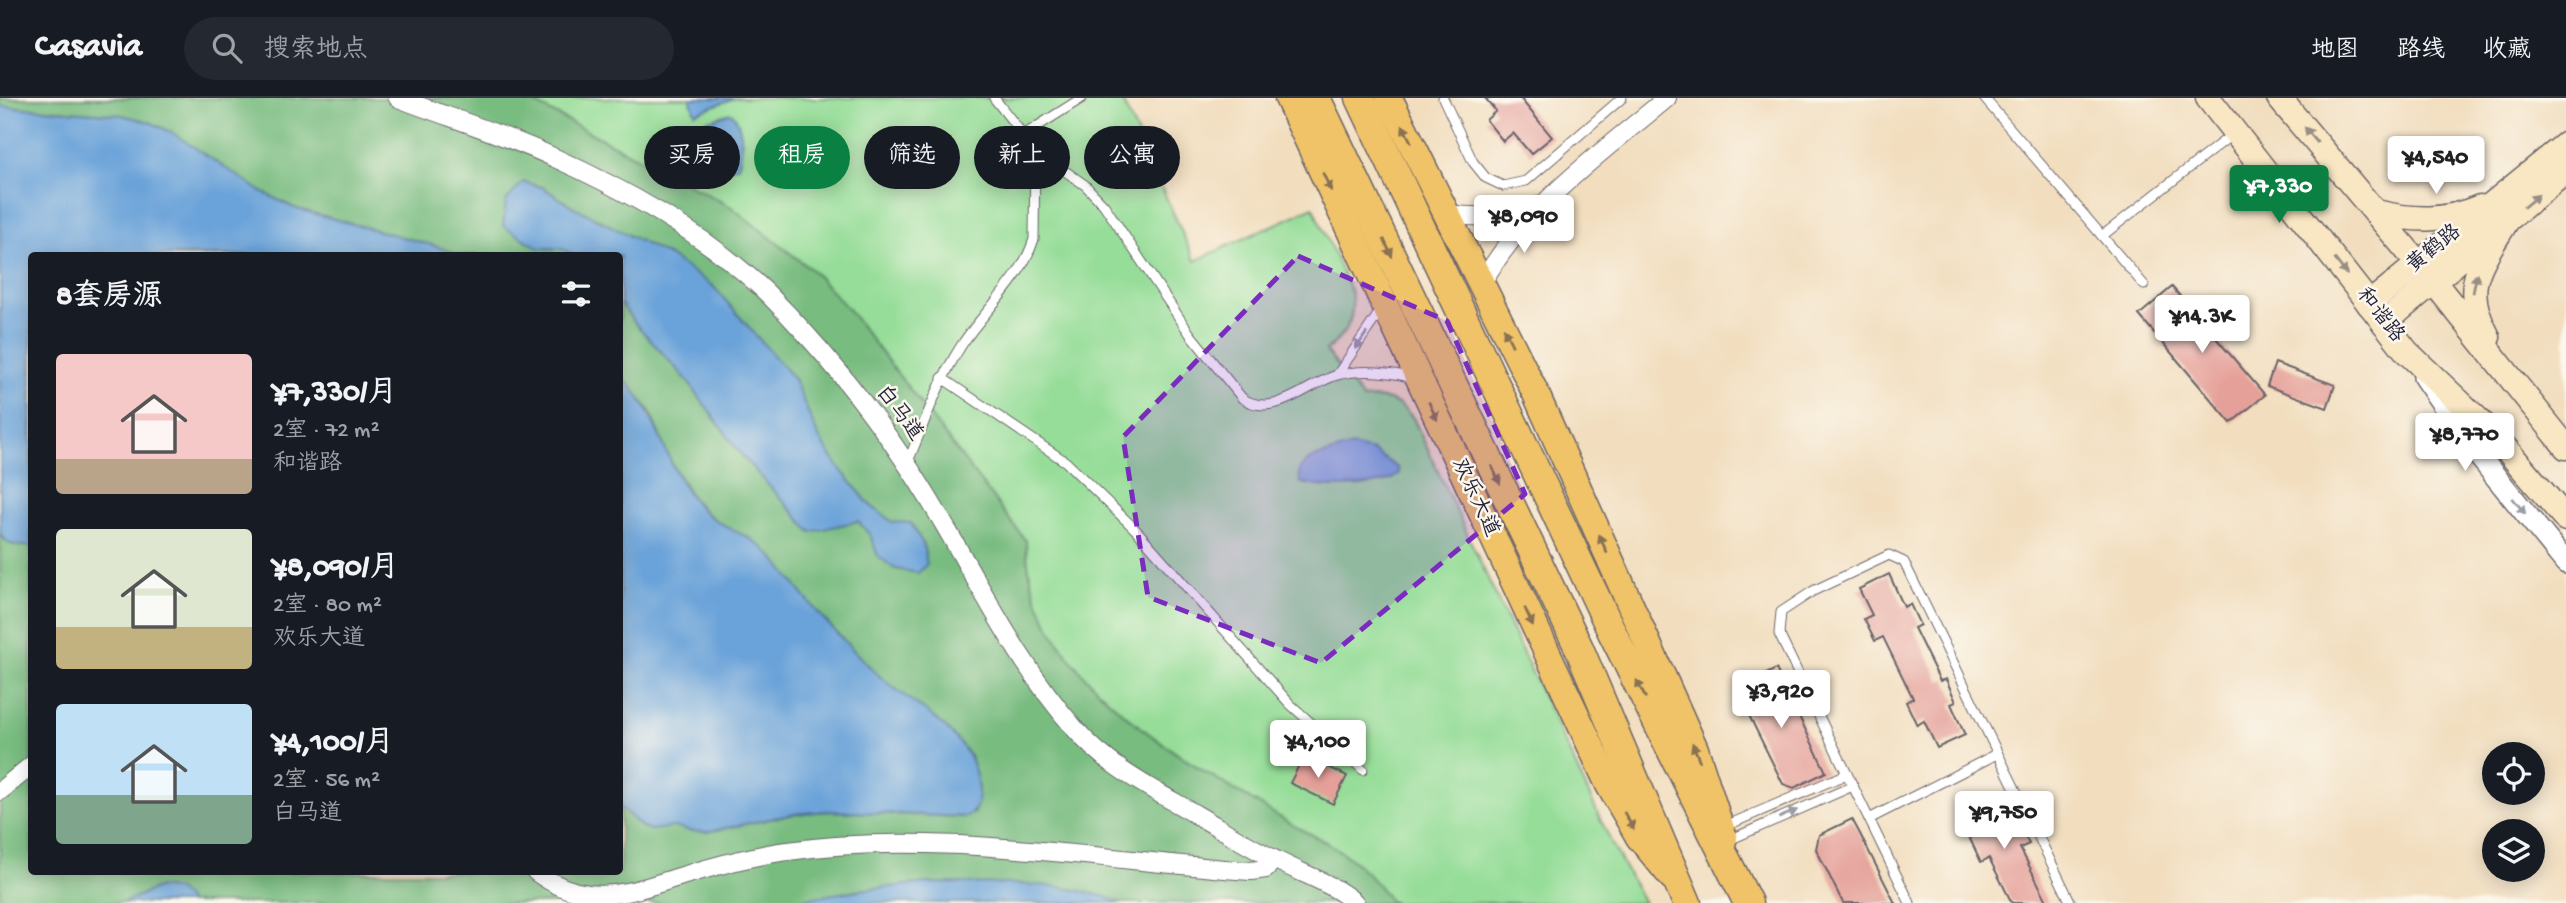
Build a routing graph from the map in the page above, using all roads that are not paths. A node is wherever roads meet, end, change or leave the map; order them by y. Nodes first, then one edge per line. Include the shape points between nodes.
1 (398, 98) edge
2 (994, 98) edge
3 (1082, 98) edge
4 (1289, 98) edge
5 (1315, 98) edge
6 (1360, 98) edge
7 (1389, 98) edge
8 (1443, 98) edge
9 (1622, 98) edge
10 (1667, 98) edge
11 (1984, 98) edge
12 (2208, 98) edge
13 (2279, 98) edge
14 (1015, 126) edge
15 (1038, 126) edge
16 (2235, 132) junction
17 (2566, 144) edge
18 (2566, 171) edge
19 (1070, 174) edge
20 (1035, 189) edge
21 (1539, 206) junction
22 (2502, 211) junction
23 (2376, 212) junction
24 (1448, 214) junction
25 (2102, 236) junction
26 (2426, 272) junction
27 (1482, 283) junction
28 (2144, 285) dead end
29 (1384, 305) junction
30 (2377, 314) junction
31 (2407, 352) junction
32 (1337, 375) junction
33 (942, 378) junction
34 (1419, 380) junction
35 (2566, 446) edge
36 (907, 464) junction
37 (2566, 519) edge
38 (2566, 562) edge
39 (1997, 754) junction
40 (28, 768) edge
41 (1363, 770) dead end
42 (1847, 774) junction
43 (1853, 786) junction
44 (0, 791) edge
45 (1869, 818) junction
46 (1725, 844) junction
47 (1273, 859) junction
48 (540, 875) edge
49 (1683, 894) edge
50 (1355, 903) edge
51 (1748, 903) edge
52 (1910, 903) edge
53 (2071, 903) edge

1 - 36 street, 白马道 via 552,156 646,205 707,245 784,312 863,404
2 - 14 lane
3 - 15 lane
4 -> 29 main road, 欢乐大道
5 -> 49 highway, 欢乐大道 via 1579,648
46 -> 6 highway via 1612,632
24 -> 7 main road
8 - 9 lane via 1473,162 1486,178 1503,186 1525,181
10 - 21 street
11 - 25 lane
12 - 16 main road, 和谐路
23 -> 13 main road
16 - 25 lane
16 -> 30 main road, 和谐路
17 - 22 main road, 黄鹤路
22 -> 18 main road, 黄鹤路
19 - 32 lane via 1104,205 1190,334 1242,398 1254,405 1272,404
20 - 33 lane via 1034,239 1024,265 962,344
21 - 24 street via 1483,218
21 - 27 street
22 - 23 main road via 2416,220
22 - 26 main road, 黄鹤路
35 -> 22 main road via 2560,429 2496,350 2473,298 2474,282
23 - 26 main road
24 - 27 main road
25 - 28 lane
26 - 30 main road, 黄鹤路
26 - 35 main road
46 -> 27 main road via 1695,749
29 -> 32 lane
29 - 34 main road, 欢乐大道
30 - 31 main road, 和谐路
31 - 37 main road, 和谐路 via 2494,435
31 -> 38 street via 2473,450
32 - 34 lane via 1395,373
33 - 36 lane
33 - 41 lane via 1066,462 1138,532 1290,704
34 -> 49 main road, 欢乐大道 via 1609,785 1639,837
36 - 47 street, 白马道 via 1033,674 1076,730 1122,772
39 - 42 lane via 1904,562 1889,555 1813,591 1781,612 1779,634
39 - 45 lane
39 - 53 lane
40 - 44 street
42 - 43 lane
42 - 46 lane
43 - 45 lane
46 -> 43 lane
45 - 52 lane
46 - 51 highway
47 - 48 street via 1266,869 1251,872 996,848 886,843 751,857 602,895 569,890
47 - 50 street, 白马道 via 1333,887

